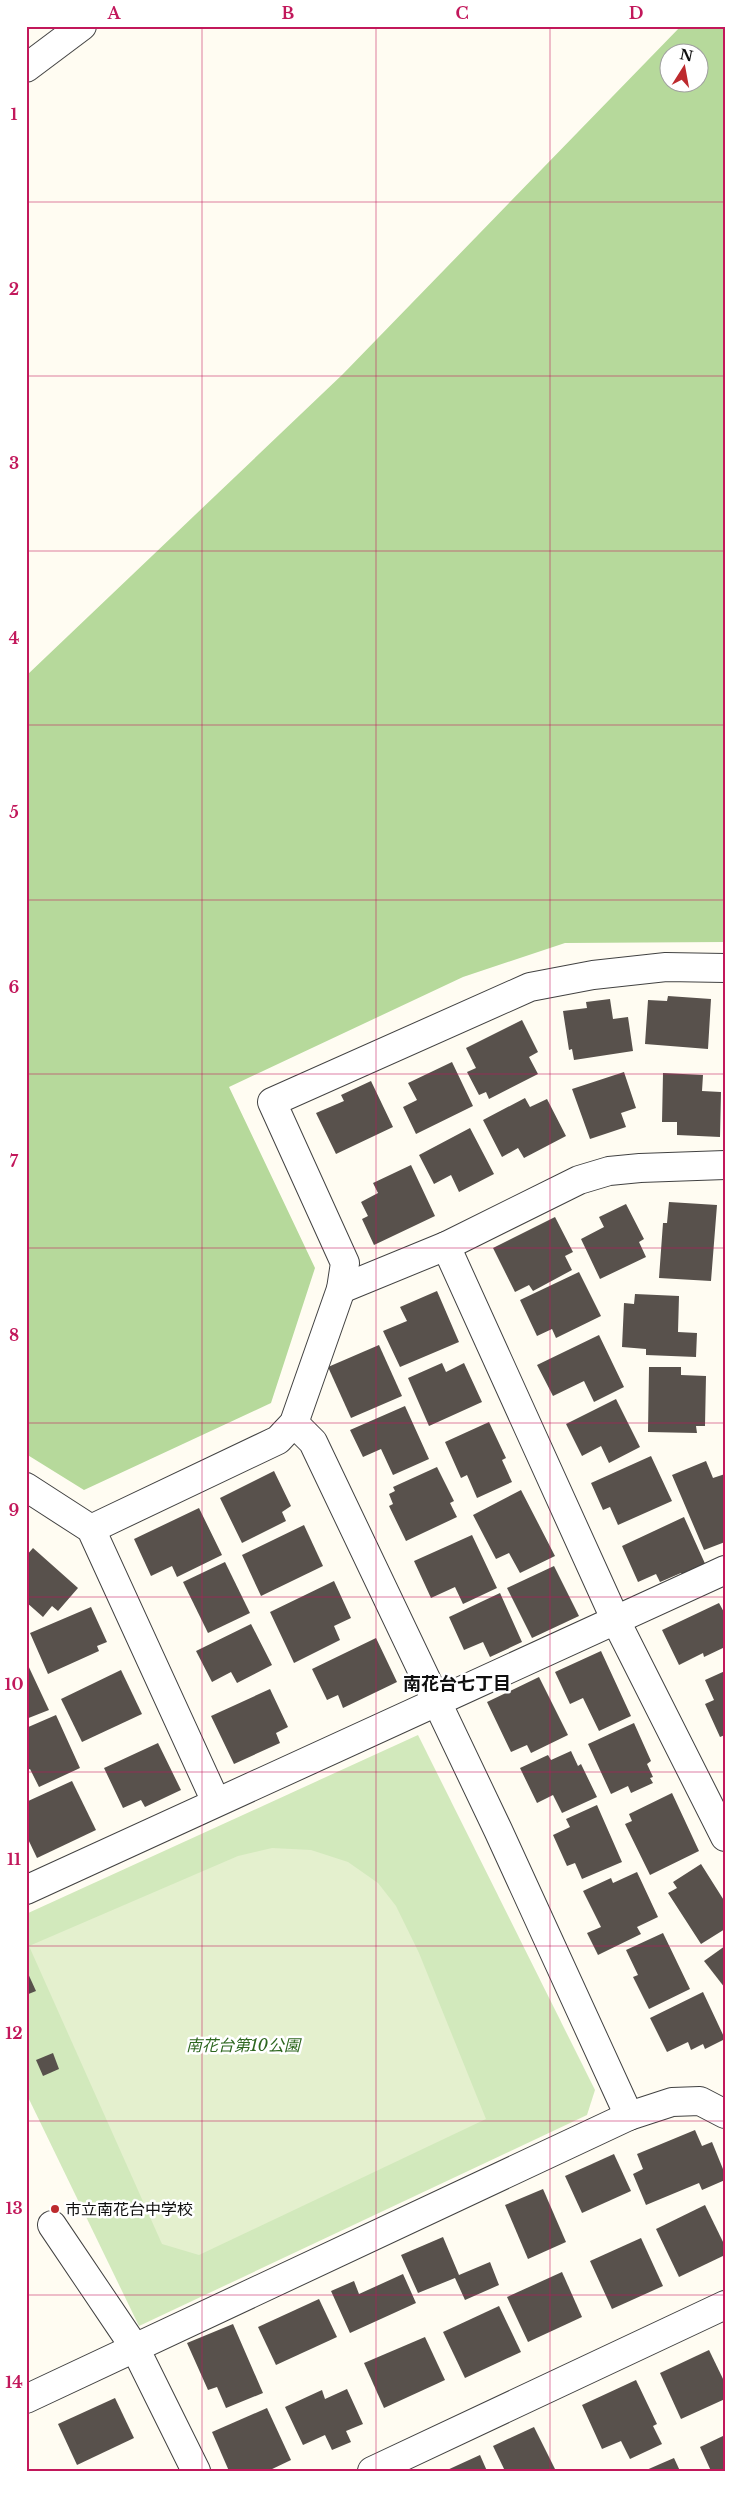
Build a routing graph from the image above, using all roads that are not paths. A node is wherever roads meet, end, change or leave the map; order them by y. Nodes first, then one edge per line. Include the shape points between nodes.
1 (82, 26) edge
2 (26, 68) edge
3 (725, 968) edge
4 (725, 1165) edge
5 (446, 1246) junction
6 (341, 1289) junction
7 (294, 1423) junction
8 (26, 1487) edge
9 (91, 1529) junction
10 (725, 1570) edge
11 (616, 1621) junction
12 (438, 1700) junction
13 (216, 1802) junction
14 (725, 1837) edge
15 (26, 1890) edge
16 (725, 2114) edge
17 (629, 2116) junction
18 (52, 2225) dead end
19 (725, 2305) edge
20 (136, 2348) junction
21 (26, 2399) edge
22 (196, 2471) edge
23 (372, 2471) edge

1 - 2 street
3 - 6 street via 666,967 593,975 530,988 272,1102 345,1263
4 - 5 street via 640,1168 587,1177
5 - 6 street
5 - 11 street
6 - 7 street
7 - 9 street via 278,1440
7 - 12 street via 313,1442
8 - 9 street
9 - 13 street
10 - 11 street
11 - 12 street
11 - 14 street
12 - 13 street
12 - 17 street
13 - 15 street
16 - 17 street via 700,2102 672,2102
17 - 20 street
18 - 20 street
19 - 23 street
20 - 21 street
20 - 22 street

